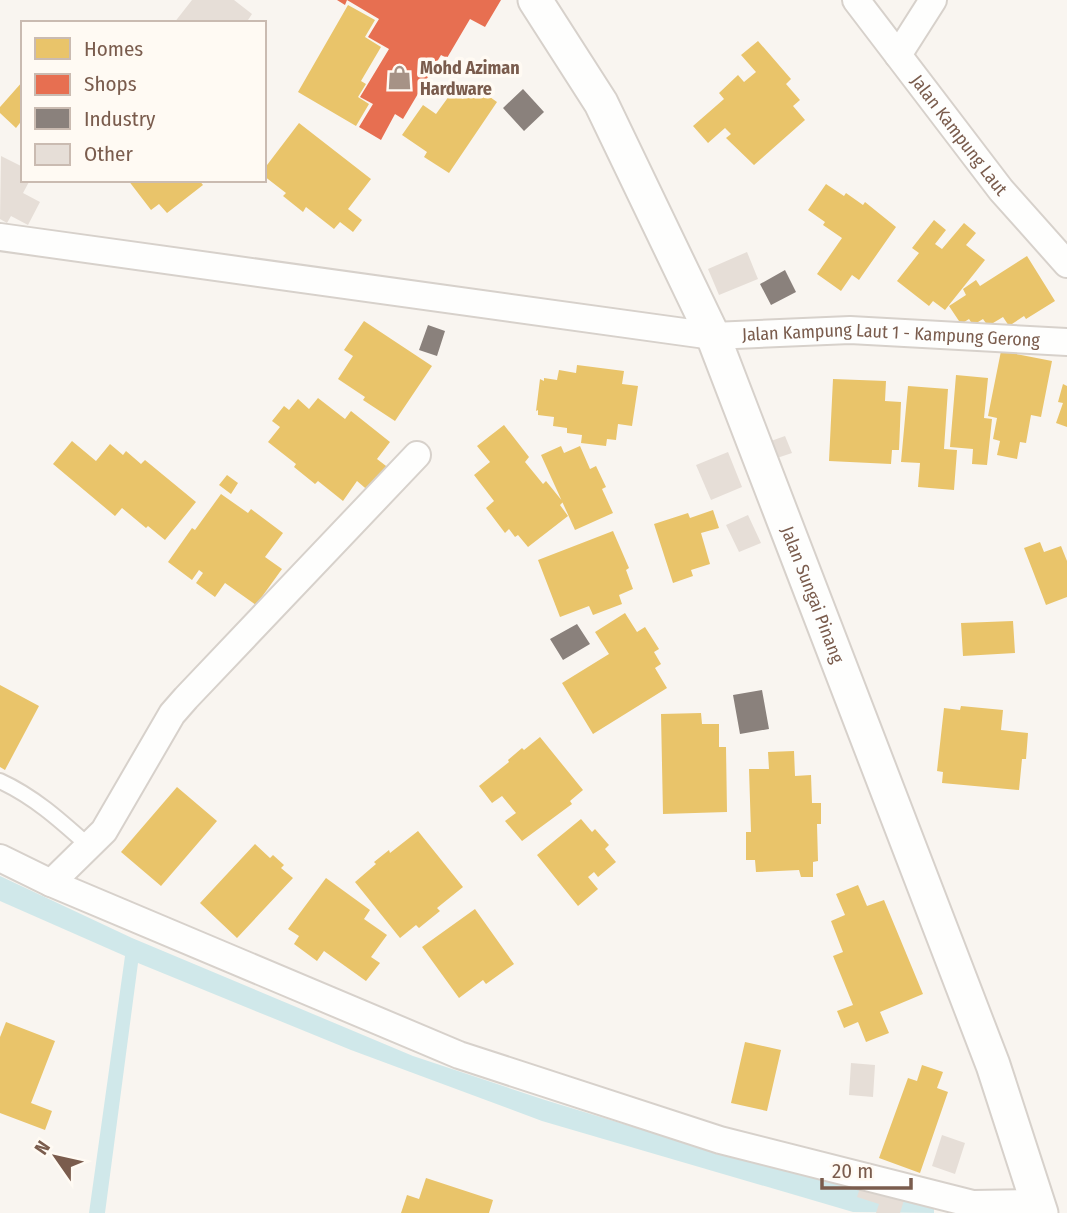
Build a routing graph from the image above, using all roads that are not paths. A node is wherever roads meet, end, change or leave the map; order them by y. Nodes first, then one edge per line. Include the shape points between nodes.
1 (535, 0) edge
2 (856, 0) edge
3 (933, 0) edge
4 (898, 55) junction
5 (0, 237) edge
6 (1067, 264) edge
7 (713, 336) junction
8 (1067, 342) edge
9 (417, 455) dead end
10 (0, 781) edge
11 (90, 847) junction
12 (0, 858) edge
13 (51, 883) junction
14 (1040, 1208) edge

1 - 7 street, Jalan Sungai Pinang via 601,103
2 - 4 street, Jalan Kampung Laut
3 - 4 street
4 - 6 street, Jalan Kampung Laut via 1000,190
5 - 7 street, Jalan Kampung Laut 1 - Kampung Gerong
7 - 8 street, Jalan Kampung Laut 1 - Kampung Gerong via 850,330
7 - 14 street, Jalan Sungai Pinang via 993,1065
9 - 11 street via 186,698
10 - 11 lane via 52,812
11 - 13 street
12 - 13 street
13 - 14 street via 459,1055 694,1131 974,1204

